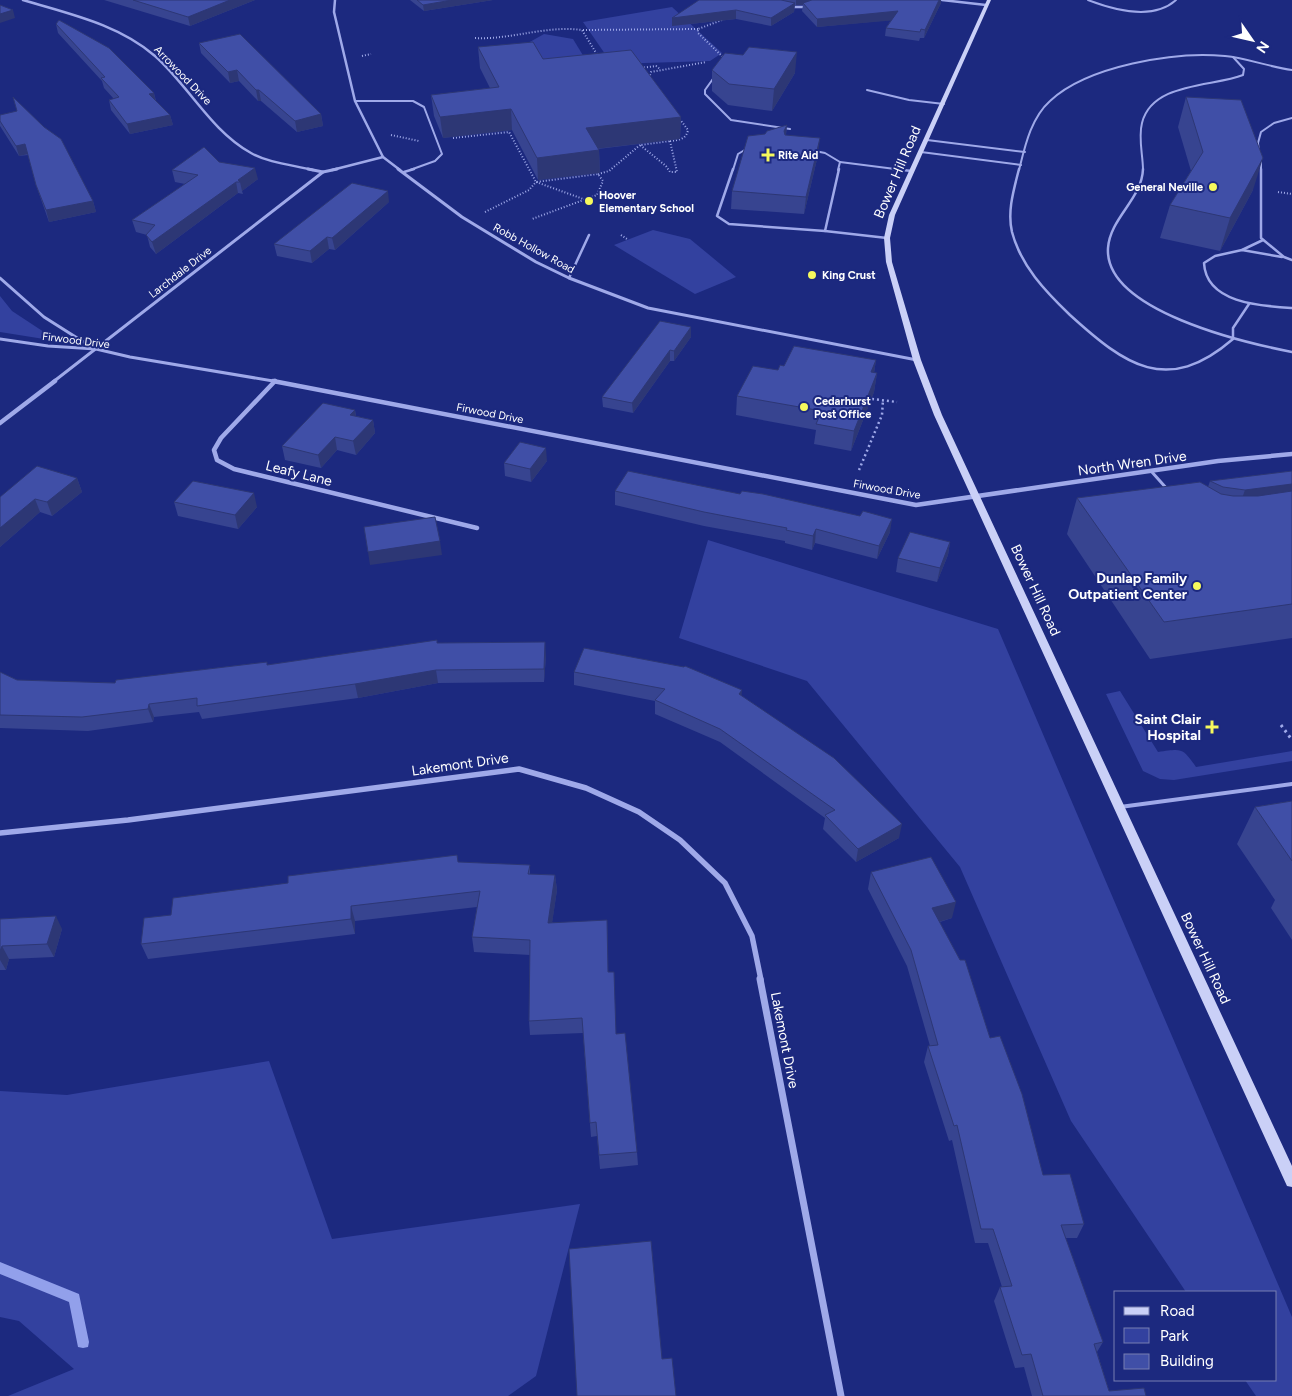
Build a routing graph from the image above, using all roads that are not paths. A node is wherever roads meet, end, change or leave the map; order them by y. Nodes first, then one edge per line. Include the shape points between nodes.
1 (23, 0) edge
2 (335, 0) edge
3 (942, 0) edge
4 (1088, 0) edge
5 (1176, 0) edge
6 (987, 3) edge
7 (782, 6) edge
8 (810, 7) edge
9 (1233, 57) junction
10 (1292, 70) edge
11 (715, 76) edge
12 (868, 90) dead end
13 (355, 101) junction
14 (944, 104) junction
15 (1292, 118) edge
16 (790, 129) dead end
17 (927, 140) junction
18 (756, 148) edge
19 (808, 151) edge
20 (921, 152) junction
21 (1025, 152) junction
22 (382, 157) junction
23 (840, 162) junction
24 (1021, 165) junction
25 (912, 171) junction
26 (323, 172) junction
27 (404, 172) junction
28 (825, 230) junction
29 (589, 235) dead end
30 (887, 238) junction
31 (1263, 240) junction
32 (1242, 250) junction
33 (1284, 257) junction
34 (1292, 260) edge
35 (0, 278) edge
36 (569, 278) junction
37 (1249, 304) junction
38 (1292, 308) edge
39 (0, 338) edge
40 (1234, 340) junction
41 (96, 349) junction
42 (1292, 352) edge
43 (916, 360) junction
44 (275, 381) junction
45 (0, 423) edge
46 (1292, 454) edge
47 (1151, 471) junction
48 (1172, 494) edge
49 (975, 498) junction
50 (477, 528) dead end
51 (1292, 784) edge
52 (1120, 807) junction
53 (0, 833) edge
54 (1292, 1181) edge
55 (841, 1396) edge

1 - 26 street, Arrowood Drive via 124,34 155,56 235,143 253,154
2 - 13 street, Robb Hollow Road via 334,12
3 - 6 street
4 - 5 lane via 1102,6 1134,11 1164,8
6 - 14 main road, Bower Hill Road
7 - 8 street
9 - 10 lane
9 - 21 lane via 1190,56 1148,61 1088,78 1068,88 1037,116
9 - 40 lane via 1244,69 1243,75 1183,89 1160,101 1145,114 1139,129 1141,182 1114,230 1108,249 1110,266 1133,293 1188,324
11 - 16 lane via 705,94 731,120
12 - 14 lane
13 - 22 street, Robb Hollow Road
13 - 27 lane via 413,100 424,107 442,154 435,161
14 - 17 main road, Bower Hill Road
15 - 31 lane via 1274,123 1261,132 1258,143
17 - 20 main road, Bower Hill Road
17 - 21 lane
18 - 28 lane via 745,149 738,154 717,216 729,224
19 - 23 lane via 825,153
20 - 24 lane
20 - 25 main road, Bower Hill Road
21 - 24 lane
22 - 26 street, Larchdale Drive
22 - 27 street, Robb Hollow Road
23 - 25 lane
23 - 28 lane
24 - 40 lane via 1010,211 1010,226 1019,254 1034,279 1055,302 1116,354 1148,367 1184,369 1210,359
25 - 30 main road, Bower Hill Road via 892,215
26 - 41 street, Larchdale Drive
27 - 36 street, Robb Hollow Road via 462,217
28 - 30 lane
29 - 36 lane
30 - 43 main road, Bower Hill Road via 889,262
31 - 32 lane
31 - 33 lane
32 - 33 lane
32 - 37 lane via 1215,256 1204,262 1202,271 1217,289
33 - 34 lane
35 - 41 street via 27,306 57,328
36 - 43 street, Robb Hollow Road via 648,308
37 - 38 lane
37 - 40 lane via 1233,328
39 - 41 street, Firwood Drive
40 - 42 lane
41 - 44 street, Firwood Drive
41 - 45 street, Larchdale Drive
43 - 49 main road, Bower Hill Road
44 - 49 street, Firwood Drive via 916,505
44 - 50 street, Leafy Lane via 221,438 214,450 217,460 234,469
46 - 47 street, North Wren Drive
47 - 48 lane
47 - 49 street, North Wren Drive
49 - 52 main road, Bower Hill Road
51 - 52 lane
52 - 54 main road, Bower Hill Road
53 - 55 street, Lakemont Drive via 128,820 519,769 586,788 639,812 680,840 725,882 752,936

